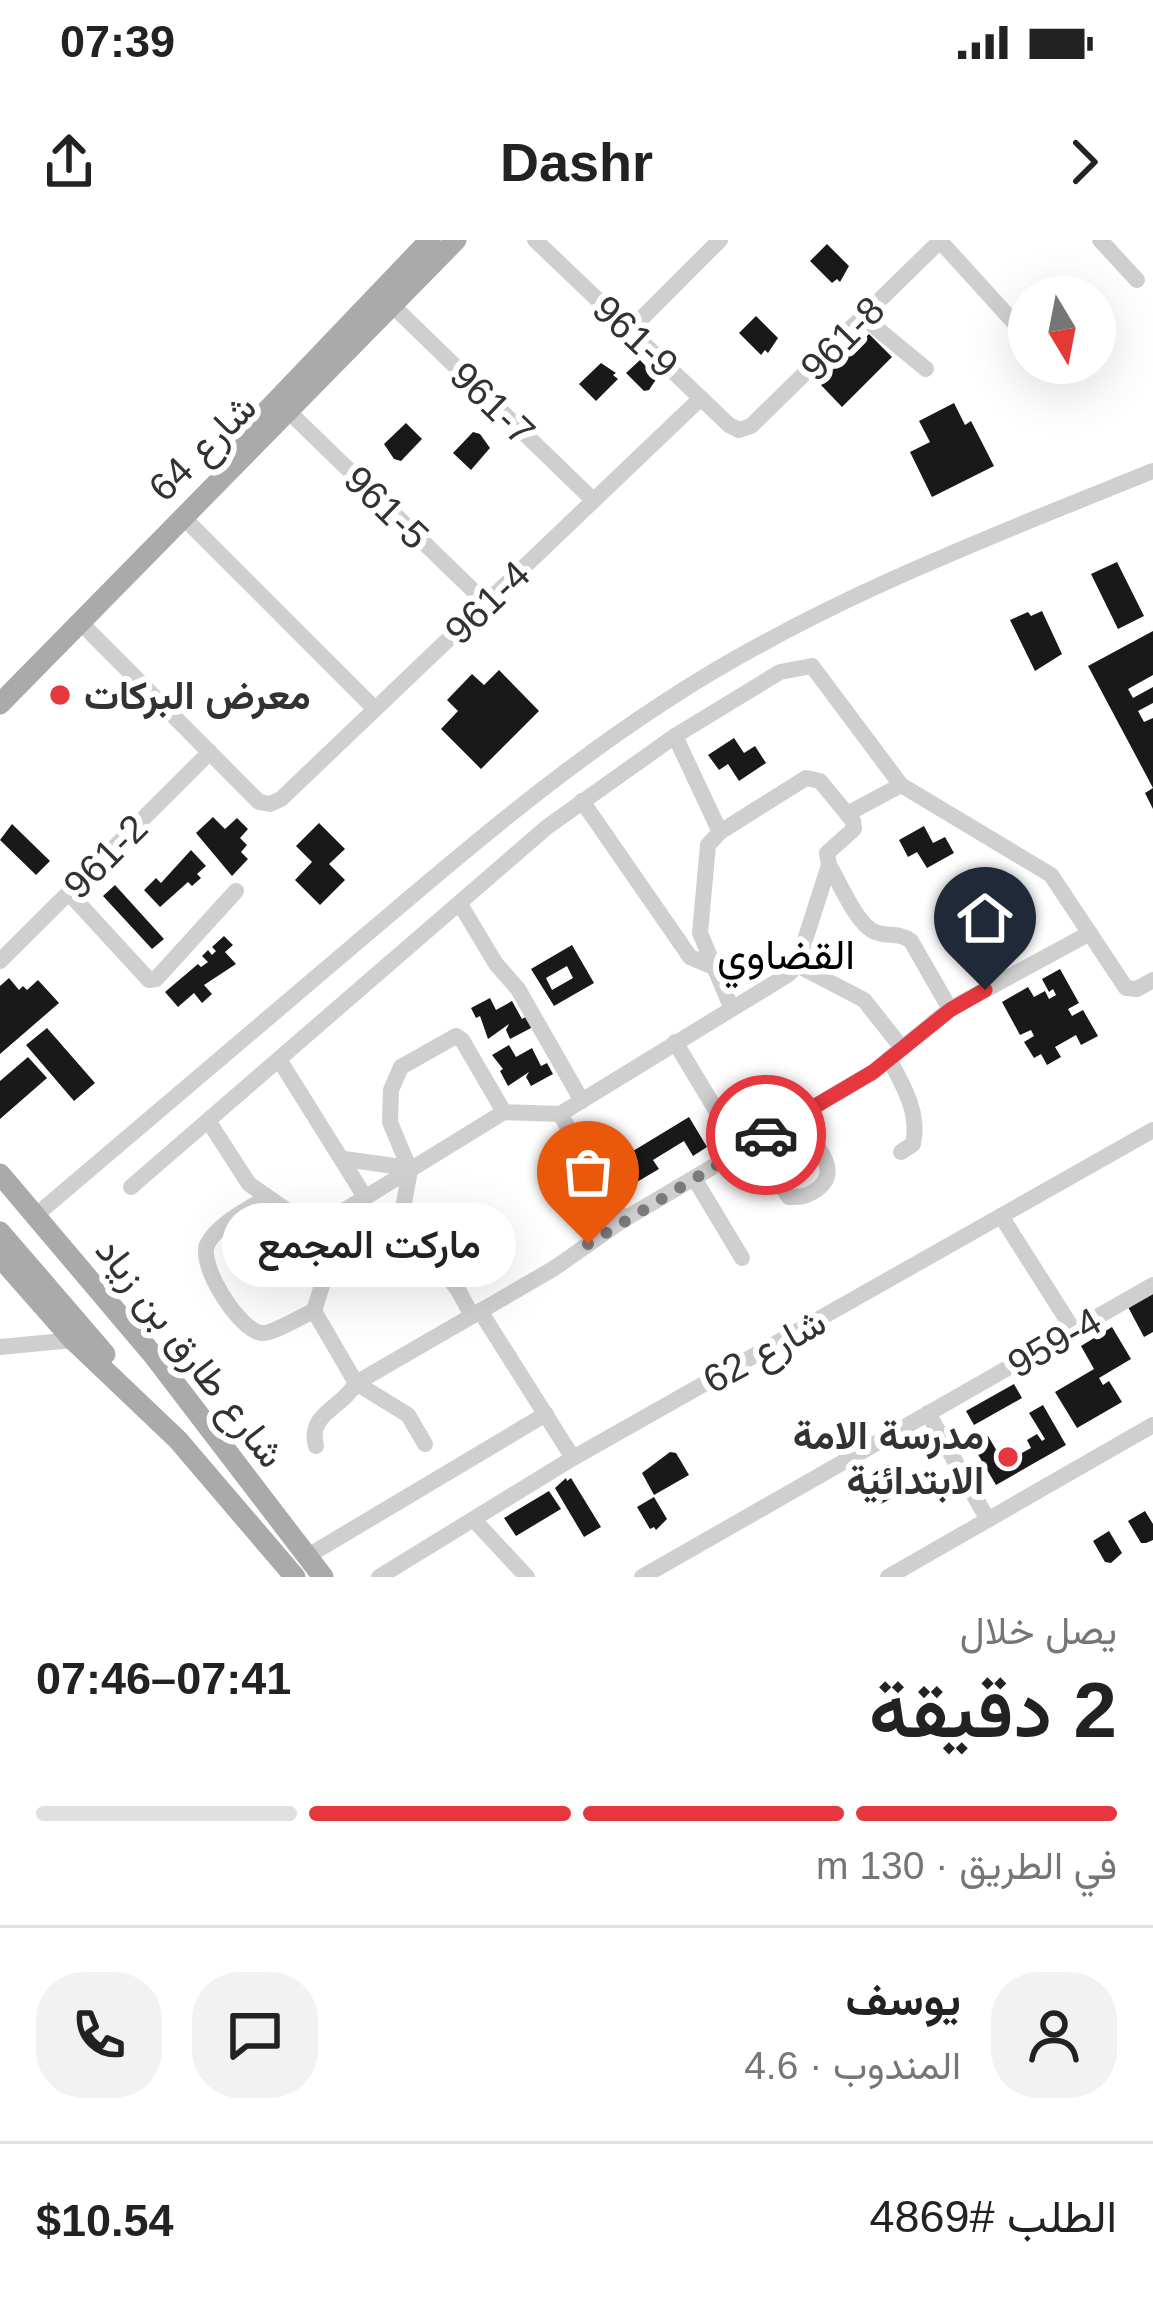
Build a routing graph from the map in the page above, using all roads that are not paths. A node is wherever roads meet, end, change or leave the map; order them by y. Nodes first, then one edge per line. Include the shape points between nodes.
1 (430, 240) edge
2 (456, 240) edge
3 (535, 240) edge
4 (720, 240) edge
5 (1100, 240) edge
6 (940, 241) edge
7 (1137, 280) dead end
8 (392, 304) junction
9 (1008, 314) edge
10 (863, 316) junction
11 (629, 331) junction
12 (926, 369) dead end
13 (701, 398) junction
14 (288, 411) junction
15 (739, 430) joint
16 (1153, 471) edge
17 (593, 500) junction
18 (183, 518) junction
19 (486, 603) junction
20 (80, 622) junction
21 (0, 684) edge
22 (0, 704) edge
23 (375, 710) junction
24 (675, 736) junction
25 (210, 752) junction
26 (902, 784) junction
27 (582, 801) junction
28 (847, 814) junction
29 (720, 832) junction
30 (829, 865) junction
31 (236, 890) dead end
32 (69, 893) junction
33 (460, 904) junction
34 (1090, 933) junction
35 (0, 961) edge
36 (797, 965) junction
37 (714, 967) junction
38 (1153, 980) edge
39 (731, 1007) junction
40 (950, 1010) junction
41 (675, 1042) junction
42 (895, 1054) junction
43 (280, 1061) junction
44 (582, 1101) junction
45 (504, 1112) junction
46 (560, 1114) junction
47 (794, 1119) junction
48 (208, 1123) junction
49 (1153, 1130) edge
50 (746, 1147) junction
51 (901, 1152) dead end
52 (344, 1159) junction
53 (409, 1169) junction
54 (0, 1174) edge
55 (694, 1178) junction
56 (131, 1187) dead end
57 (0, 1191) edge
58 (365, 1196) junction
59 (268, 1197) junction
60 (35, 1216) junction
61 (1001, 1216) junction
62 (623, 1220) junction
63 (314, 1228) junction
64 (0, 1232) edge
65 (0, 1256) edge
66 (742, 1258) dead end
67 (1153, 1285) edge
68 (314, 1311) junction
69 (476, 1313) junction
70 (1074, 1330) junction
71 (73, 1340) junction
72 (0, 1347) edge
73 (356, 1383) junction
74 (546, 1414) junction
75 (928, 1414) junction
76 (1151, 1432) edge
77 (178, 1439) junction
78 (218, 1444) junction
79 (425, 1444) dead end
80 (316, 1446) dead end
81 (574, 1458) junction
82 (474, 1520) junction
83 (988, 1520) junction
84 (301, 1567) edge
85 (323, 1577) edge
86 (379, 1577) edge
87 (526, 1577) edge
88 (642, 1577) edge
89 (888, 1577) edge

1 - 21 main road, شارع 64
2 - 8 main road, شارع 64
3 - 11 street, 961-9
4 - 11 street
5 - 7 street
6 - 9 street
6 - 10 street, 961-8
8 - 14 main road, شارع 64
8 - 17 street, 961-7
10 - 12 street
10 - 15 street, 961-8
11 - 13 street, 961-9
13 - 15 street, 961-9
13 - 17 street, 961-4
14 - 18 main road, شارع 64
14 - 19 street, 961-5
16 - 60 street via 823,614 668,699 482,836
17 - 19 street, 961-4
18 - 20 main road, شارع 64
18 - 23 street
19 - 23 street, 961-4
20 - 22 main road, شارع 64
20 - 25 street
23 - 25 street, 961-4 via 271,804 259,802
24 - 26 street via 780,672 812,666
24 - 27 street
24 - 29 street
25 - 32 street, 961-2
26 - 28 street
26 - 34 street via 1051,874
27 - 33 street
27 - 37 street via 690,957
28 - 29 street via 820,781 806,778
28 - 30 street via 854,829 827,853
29 - 37 street via 708,845 700,933
30 - 36 street
30 - 40 street via 868,929 911,940
31 - 32 street via 149,980
32 - 35 street, 961-2
33 - 43 street
33 - 44 street
34 - 38 street via 1126,988
34 - 40 street
36 - 39 street
36 - 42 street via 864,1000
37 - 39 street
39 - 41 street
40 - 42 street
41 - 44 street
41 - 50 street
42 - 47 street
42 - 51 street via 914,1118 913,1144
43 - 48 street
43 - 52 street
44 - 46 street
45 - 46 street
45 - 53 street
45 - 53 street via 462,1040 449,1037 401,1067 392,1090 391,1122
46 - 62 street
47 - 50 street
47 - 50 street via 830,1174 805,1198 788,1197
48 - 56 street
48 - 59 street via 249,1184
49 - 61 street, شارع 62
50 - 55 street
52 - 53 street
52 - 58 street
53 - 58 street
53 - 69 street via 395,1252 417,1278 449,1278
54 - 60 main road, شارع طارق بن زياد
55 - 62 street
55 - 66 street
57 - 78 main road
58 - 63 street
59 - 63 street
59 - 68 street via 221,1228 206,1246 205,1263 256,1332
60 - 78 main road, شارع طارق بن زياد
61 - 70 street
61 - 81 street, شارع 62
62 - 69 street
63 - 68 street via 330,1254
64 - 77 main road
65 - 71 main road, شارع طارق بن زياد
67 - 70 street, 959-4
68 - 73 street
69 - 73 street
69 - 74 street
70 - 75 street, 959-4
71 - 72 street
71 - 77 main road, شارع طارق بن زياد
73 - 79 street via 407,1414
73 - 80 street via 320,1417
74 - 81 street
74 - 84 street
75 - 83 street
75 - 88 street, 959-4
76 - 83 street
77 - 84 main road, شارع طارق بن زياد
78 - 84 main road, شارع طارق بن زياد
81 - 82 street, شارع 62
82 - 86 street, شارع 62
82 - 87 street
83 - 89 street
84 - 85 main road, شارع طارق بن زياد

